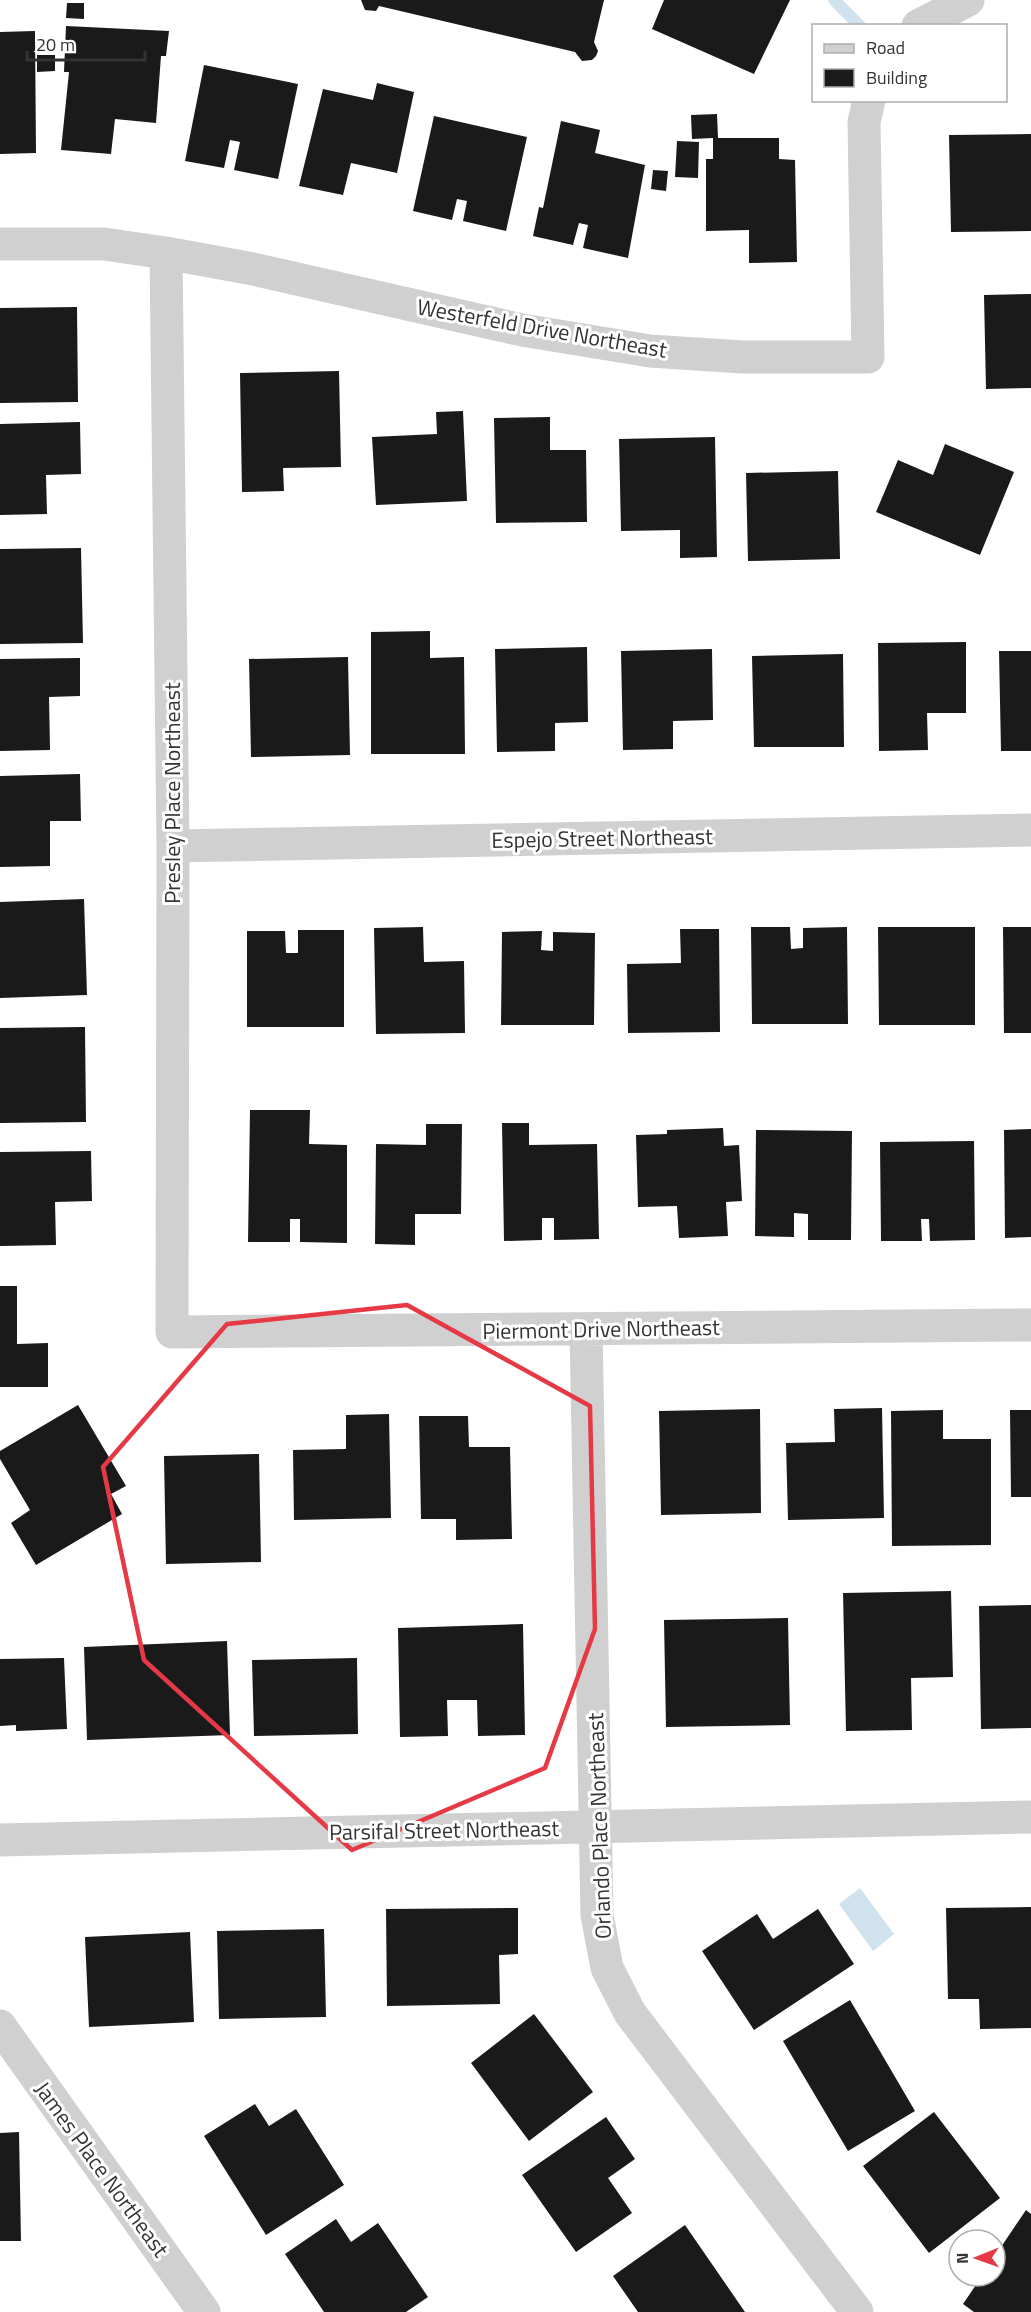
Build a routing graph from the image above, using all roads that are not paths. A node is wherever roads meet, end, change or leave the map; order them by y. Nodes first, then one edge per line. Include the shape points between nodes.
1 (968, 0) edge
2 (922, 24) edge
3 (869, 102) edge
4 (0, 244) edge
5 (166, 253) junction
6 (1031, 830) edge
7 (173, 846) junction
8 (1031, 1325) edge
9 (586, 1329) junction
10 (172, 1332) joint
11 (1031, 1817) edge
12 (597, 1827) junction
13 (0, 1840) edge
14 (0, 2026) edge
15 (204, 2312) edge
16 (857, 2312) edge

1 - 2 street
3 - 5 street, Westerfeld Drive Northeast via 864,122 868,357 742,357 650,351 522,330
4 - 5 street, Westerfeld Drive Northeast via 104,244
5 - 7 street, Presley Place Northeast
6 - 7 street, Espejo Street Northeast
7 - 10 street, Presley Place Northeast
8 - 9 street, Piermont Drive Northeast
9 - 10 street, Piermont Drive Northeast
9 - 12 street, Orlando Place Northeast
11 - 12 street, Parsifal Street Northeast
12 - 13 street, Parsifal Street Northeast
12 - 16 street, Orlando Place Northeast via 599,1926 607,1968 630,2013
14 - 15 street, James Place Northeast

